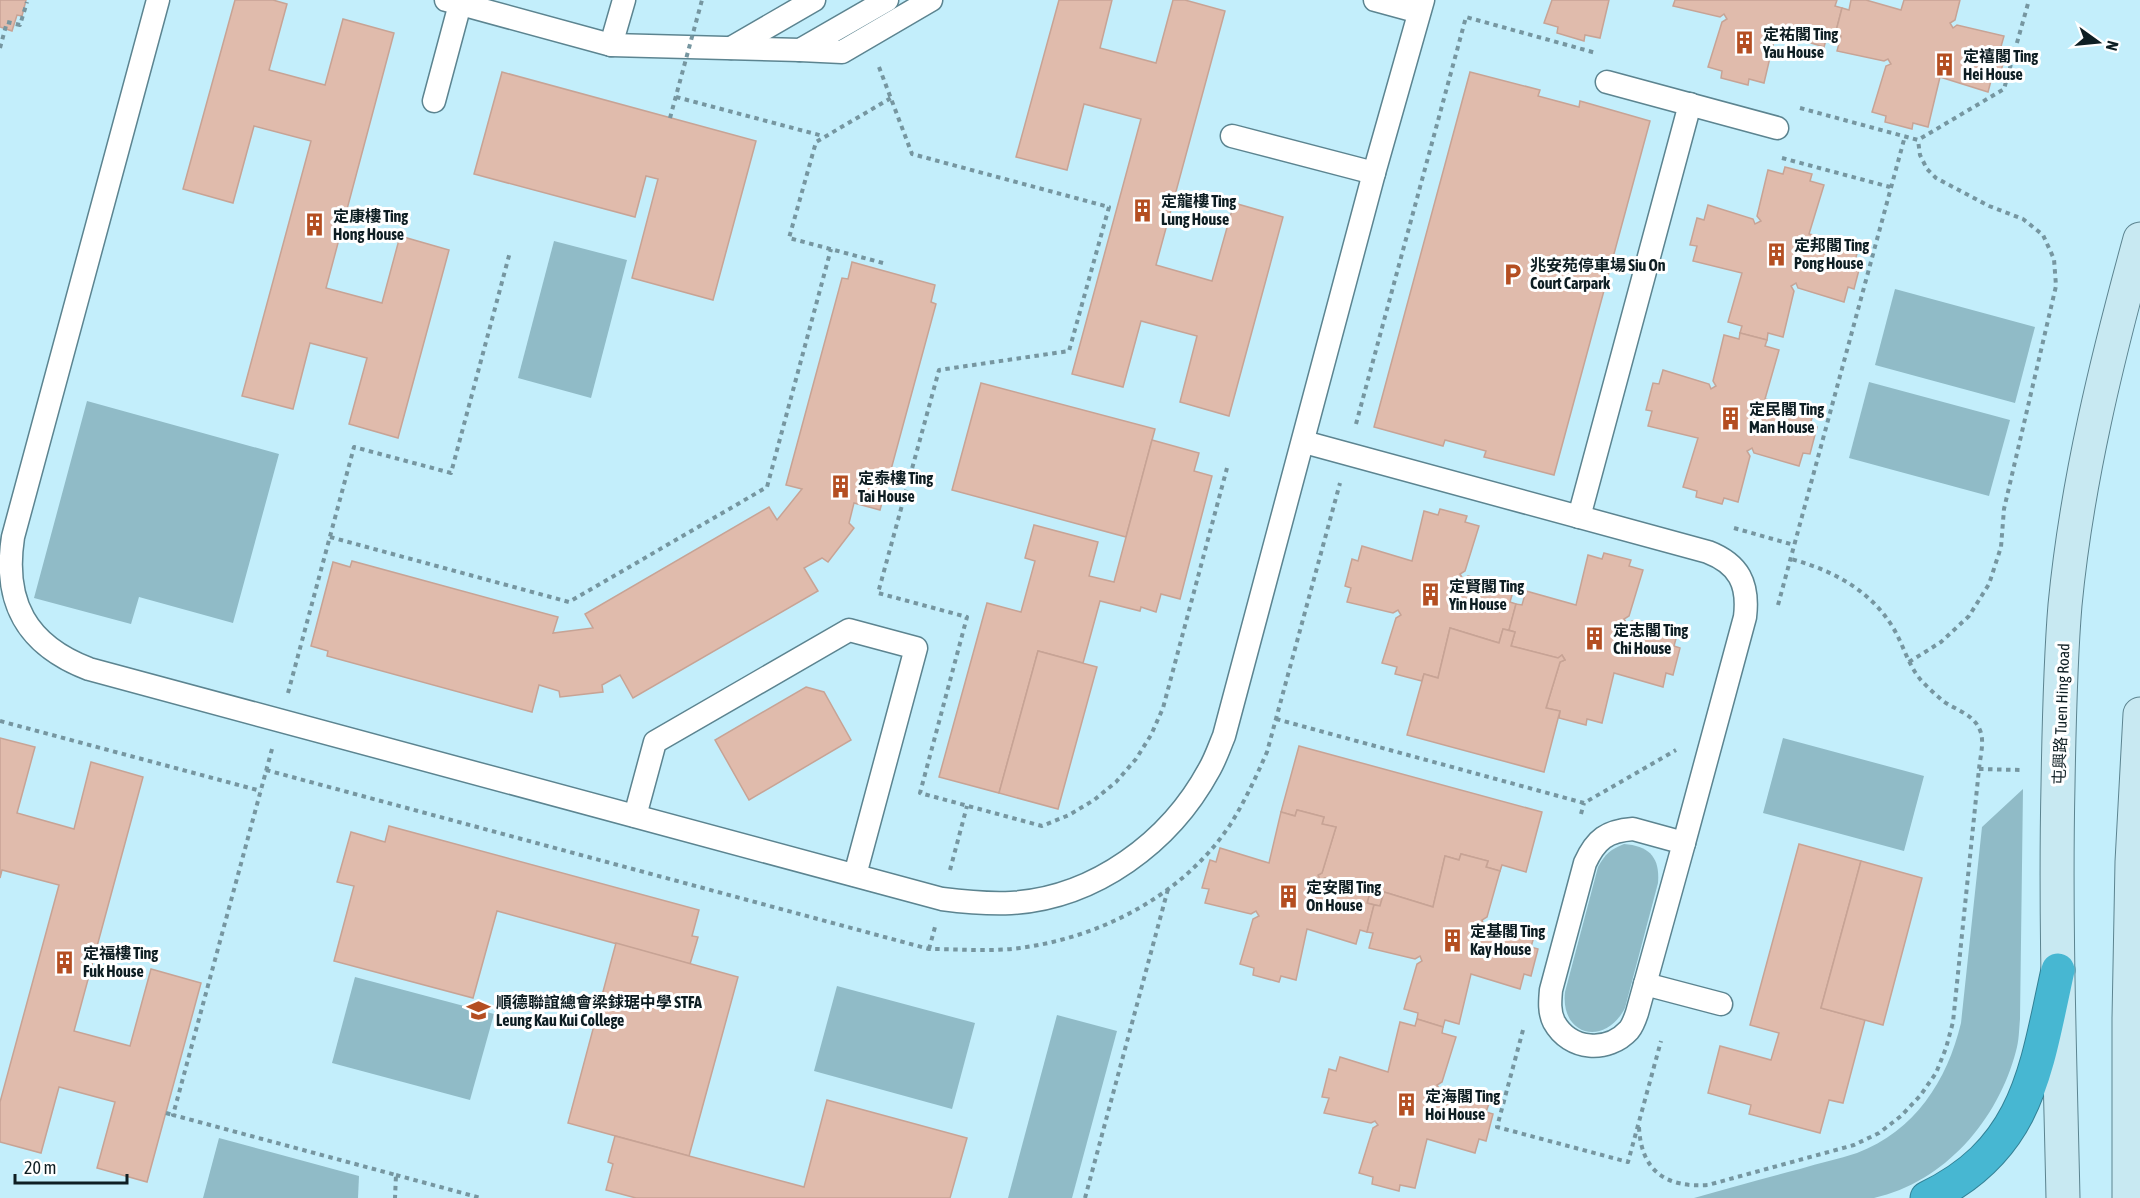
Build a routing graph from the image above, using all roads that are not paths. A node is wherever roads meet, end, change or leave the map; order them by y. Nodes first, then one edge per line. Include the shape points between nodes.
1 (158, 0) edge
2 (624, 0) edge
3 (814, 0) edge
4 (886, 0) edge
5 (931, 0) edge
6 (1375, 0) edge
7 (453, 2) edge
8 (1421, 6) edge
9 (611, 45) junction
10 (730, 48) junction
11 (800, 50) junction
12 (1607, 82) dead end
13 (434, 101) dead end
14 (1690, 104) junction
15 (1777, 128) dead end
16 (1232, 136) dead end
17 (1374, 173) junction
18 (2140, 239) edge
19 (1304, 442) junction
20 (1579, 517) junction
21 (2140, 714) edge
22 (635, 816) junction
23 (1684, 843) junction
24 (855, 876) junction
25 (2058, 970) junction
26 (1645, 984) junction
27 (1721, 1004) dead end
28 (1927, 1198) edge
29 (2063, 1198) edge
30 (2129, 1198) edge

1 - 22 lane via 13,537 11,585 30,629 66,660 89,669
2 - 9 lane
3 - 10 lane
4 - 11 lane
5 - 11 lane via 842,52
6 - 8 lane
7 - 9 lane
7 - 13 lane
8 - 17 lane
9 - 10 lane
10 - 11 lane
12 - 14 lane
14 - 15 lane
14 - 20 lane
16 - 17 lane
17 - 19 lane
18 - 25 main road, 屯興路 Tuen Hing Road via 2094,420 2076,515 2065,606 2056,850
19 - 20 lane
19 - 24 lane via 1224,736 1210,769 1169,827 1143,851 1081,886 1013,903 977,904 942,899
20 - 23 lane via 1720,557 1740,576 1745,589 1745,617
21 - 30 main road via 2132,886
22 - 24 lane
22 - 24 lane via 655,742 849,630 916,648
23 - 26 lane
23 - 26 lane via 1633,829 1617,830 1592,848 1551,990 1553,1020 1562,1034 1575,1042 1606,1045 1631,1028
25 - 28 highway via 2036,1071 2010,1128 1968,1173
25 - 29 main road, 屯興路 Tuen Hing Road
26 - 27 lane

